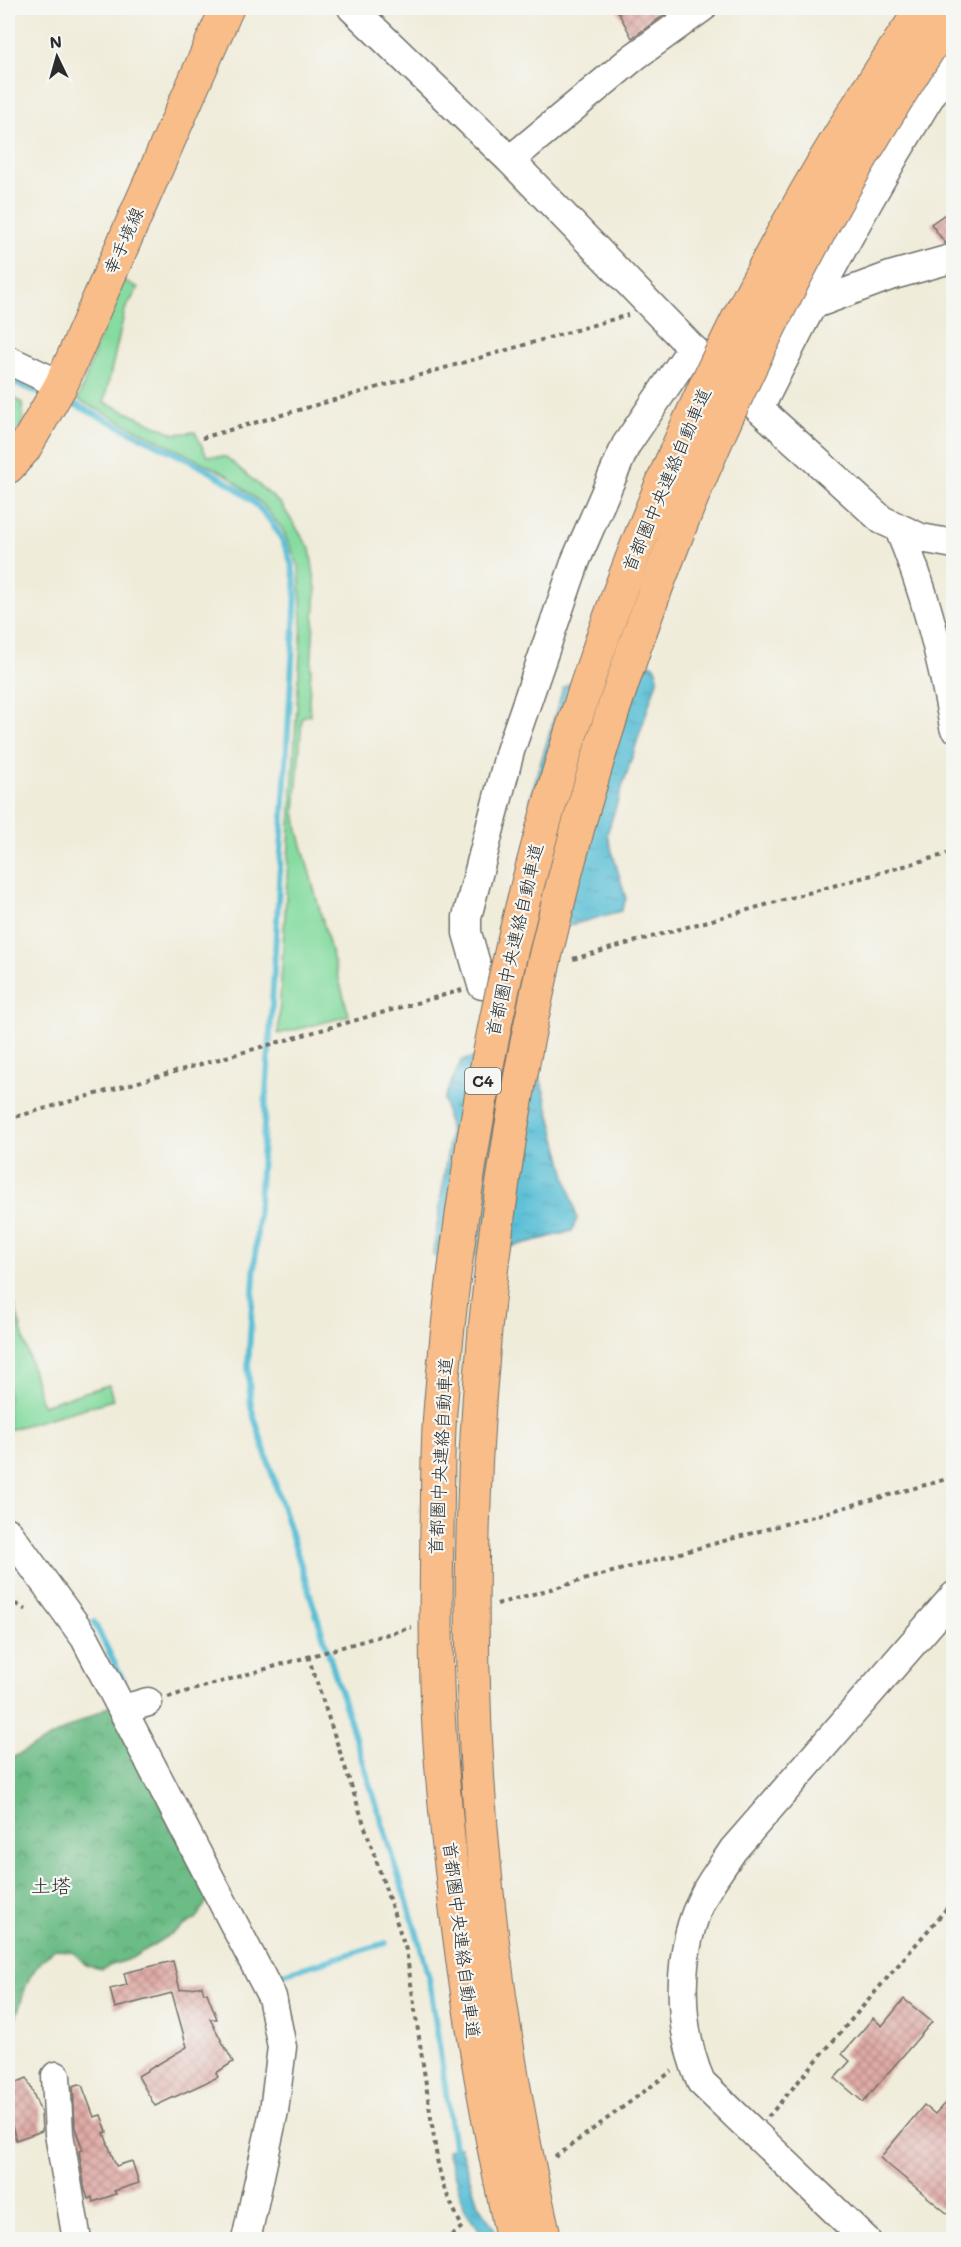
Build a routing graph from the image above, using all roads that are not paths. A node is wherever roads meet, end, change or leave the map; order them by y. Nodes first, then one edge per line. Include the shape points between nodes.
1 (227, 8) edge
2 (352, 8) edge
3 (702, 8) edge
4 (922, 8) edge
5 (954, 11) edge
6 (954, 58) edge
7 (510, 160) junction
8 (954, 258) edge
9 (810, 306) junction
10 (692, 348) junction
11 (8, 360) edge
12 (62, 385) junction
13 (759, 409) junction
14 (8, 467) edge
15 (899, 529) junction
16 (954, 544) edge
17 (954, 728) edge
18 (482, 985) road end
19 (8, 1532) edge
20 (954, 1596) edge
21 (56, 2076) dead end
22 (77, 2240) edge
23 (246, 2240) edge
24 (513, 2240) edge
25 (545, 2240) edge
26 (866, 2240) edge

1 - 12 main road, 幸手境線
2 - 7 street
3 - 7 street via 634,57
4 - 24 main road, 首都圏中央連絡自動車道 / C4, bridge via 813,179 742,312 674,454 613,609 565,751 521,902 484,1075 458,1236 439,1418 438,1723 449,1858 466,1991
5 - 25 main road, 首都圏中央連絡自動車道 / C4, bridge via 860,157 783,298 706,460 656,584 596,760 556,910 519,1079 493,1241 477,1418 473,1722 482,1856 497,1986
6 - 9 street via 891,158
7 - 10 street
8 - 9 street via 890,276
9 - 13 street
10 - 13 street
10 - 18 street via 626,445 576,560 510,752 466,917
11 - 12 street
12 - 14 main road, 幸手境線 via 24,449
13 - 15 street via 882,520
15 - 16 street
15 - 17 street via 919,580 943,666
19 - 23 street via 133,1707 272,1997 282,2047 274,2111
20 - 26 street via 733,1850 705,1894 684,1965 690,2057 701,2082
21 - 22 street via 58,2134

